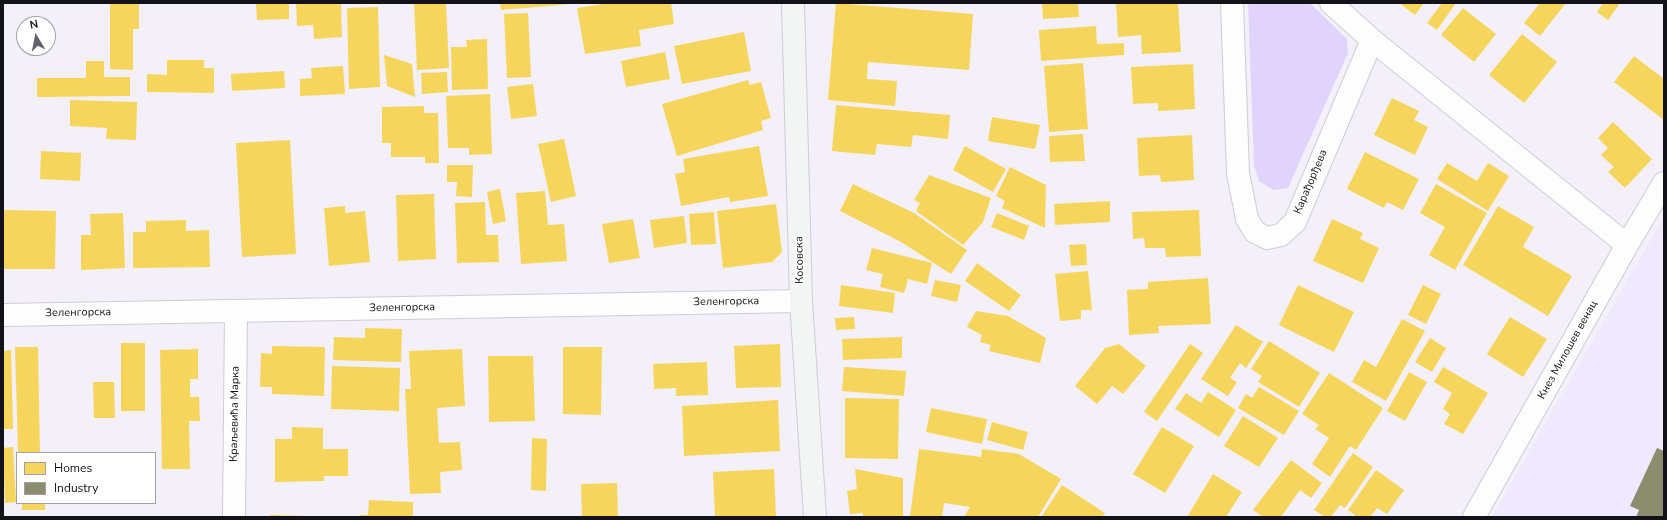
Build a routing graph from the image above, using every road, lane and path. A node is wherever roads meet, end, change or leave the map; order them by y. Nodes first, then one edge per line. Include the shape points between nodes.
1 (793, 3) edge
2 (1232, 3) edge
3 (1331, 3) edge
4 (1372, 40) junction
5 (1664, 183) edge
6 (1627, 245) junction
7 (801, 300) junction
8 (236, 311) junction
9 (3, 315) edge
10 (234, 517) edge
11 (815, 517) edge
12 (1474, 517) edge

1 - 7 main road, Косовска
2 - 4 street, Карађорђева via 1238,173 1247,219 1255,232 1267,238 1281,236 1295,222
3 - 4 street
4 - 6 street
5 - 6 street, Кнез Милошев венац
6 - 12 street, Кнез Милошев венац
7 - 8 street, Зеленгорска
7 - 11 main road, Косовска
8 - 9 street, Зеленгорска
8 - 10 street, Краљевића Марка

